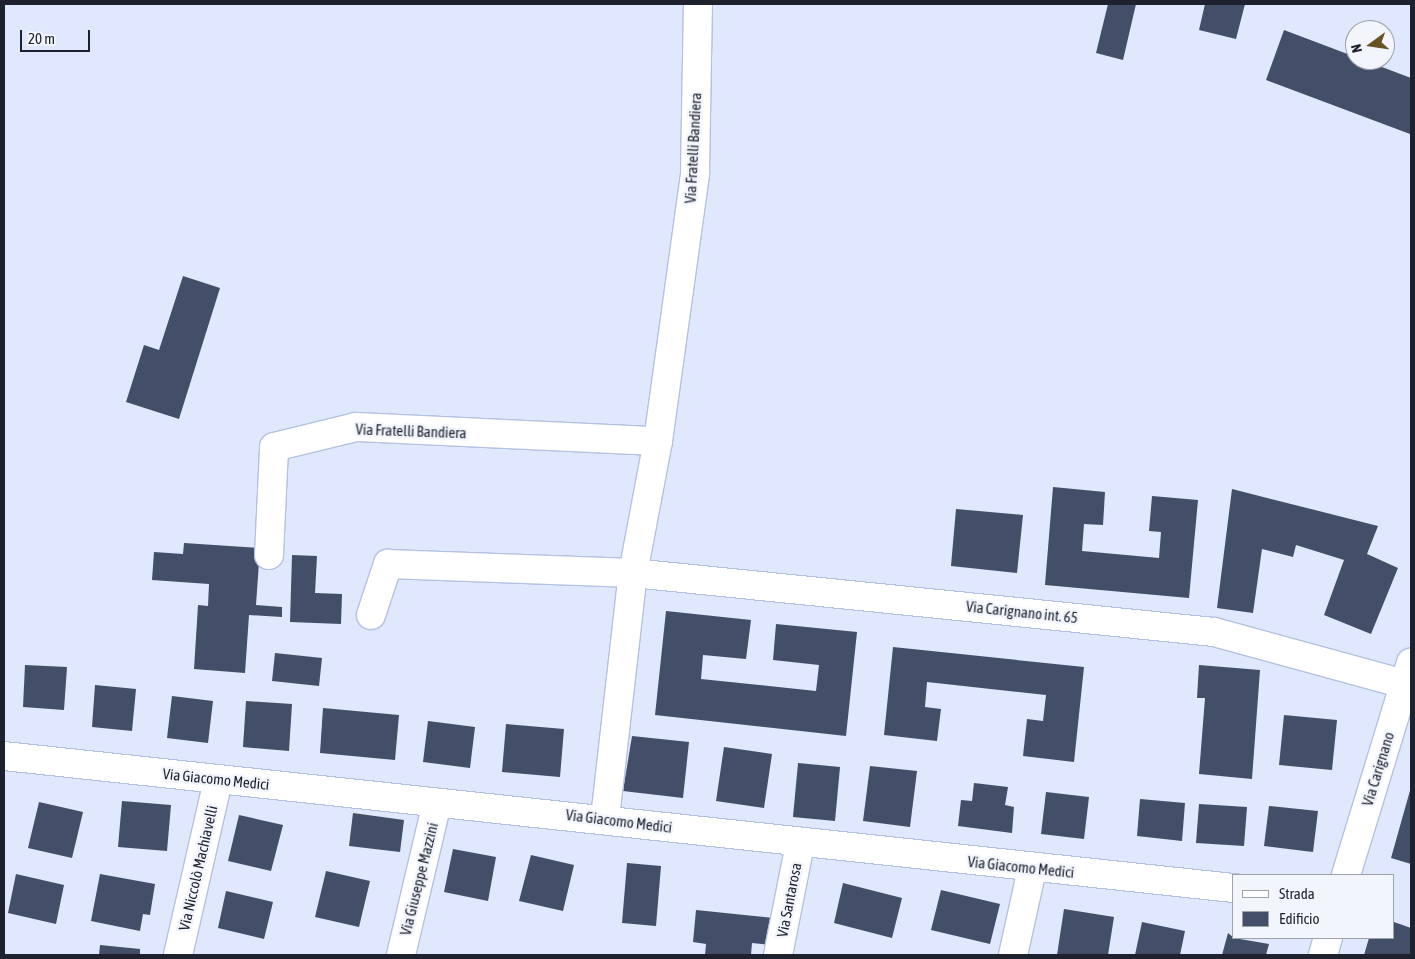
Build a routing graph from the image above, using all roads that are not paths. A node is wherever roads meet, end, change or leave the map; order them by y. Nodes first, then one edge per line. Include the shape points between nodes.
1 (698, 4) edge
2 (658, 441) junction
3 (269, 555) dead end
4 (633, 573) junction
5 (371, 615) dead end
6 (1409, 677) edge
7 (5, 763) edge
8 (218, 780) junction
9 (437, 803) junction
10 (605, 818) junction
11 (800, 844) junction
12 (1032, 869) junction
13 (1346, 874) edge
14 (1232, 888) edge
15 (1328, 939) edge
16 (178, 955) edge
17 (400, 955) edge
18 (778, 955) edge
19 (1013, 955) edge
20 (1323, 955) edge

1 - 2 street, Via Fratelli Bandiera via 695,173
2 - 3 street, Via Fratelli Bandiera via 356,427 274,447
2 - 4 street, Via Fratelli Bandiera
4 - 5 street, Via Carignano int. 65 via 388,564
4 - 6 street, Via Carignano int. 65 via 1214,632
4 - 10 street, Via Fratelli Bandiera
6 - 13 street, Via Carignano
7 - 8 street, Via Giacomo Medici
8 - 9 street, Via Giacomo Medici
8 - 16 street, Via Niccolò Machiavelli
9 - 10 street, Via Giacomo Medici
9 - 17 street, Via Giuseppe Mazzini
10 - 11 street, Via Giacomo Medici
11 - 12 street, Via Giacomo Medici
11 - 18 street, Via Santarosa
12 - 14 street, Via Giacomo Medici
12 - 19 street
15 - 20 street

